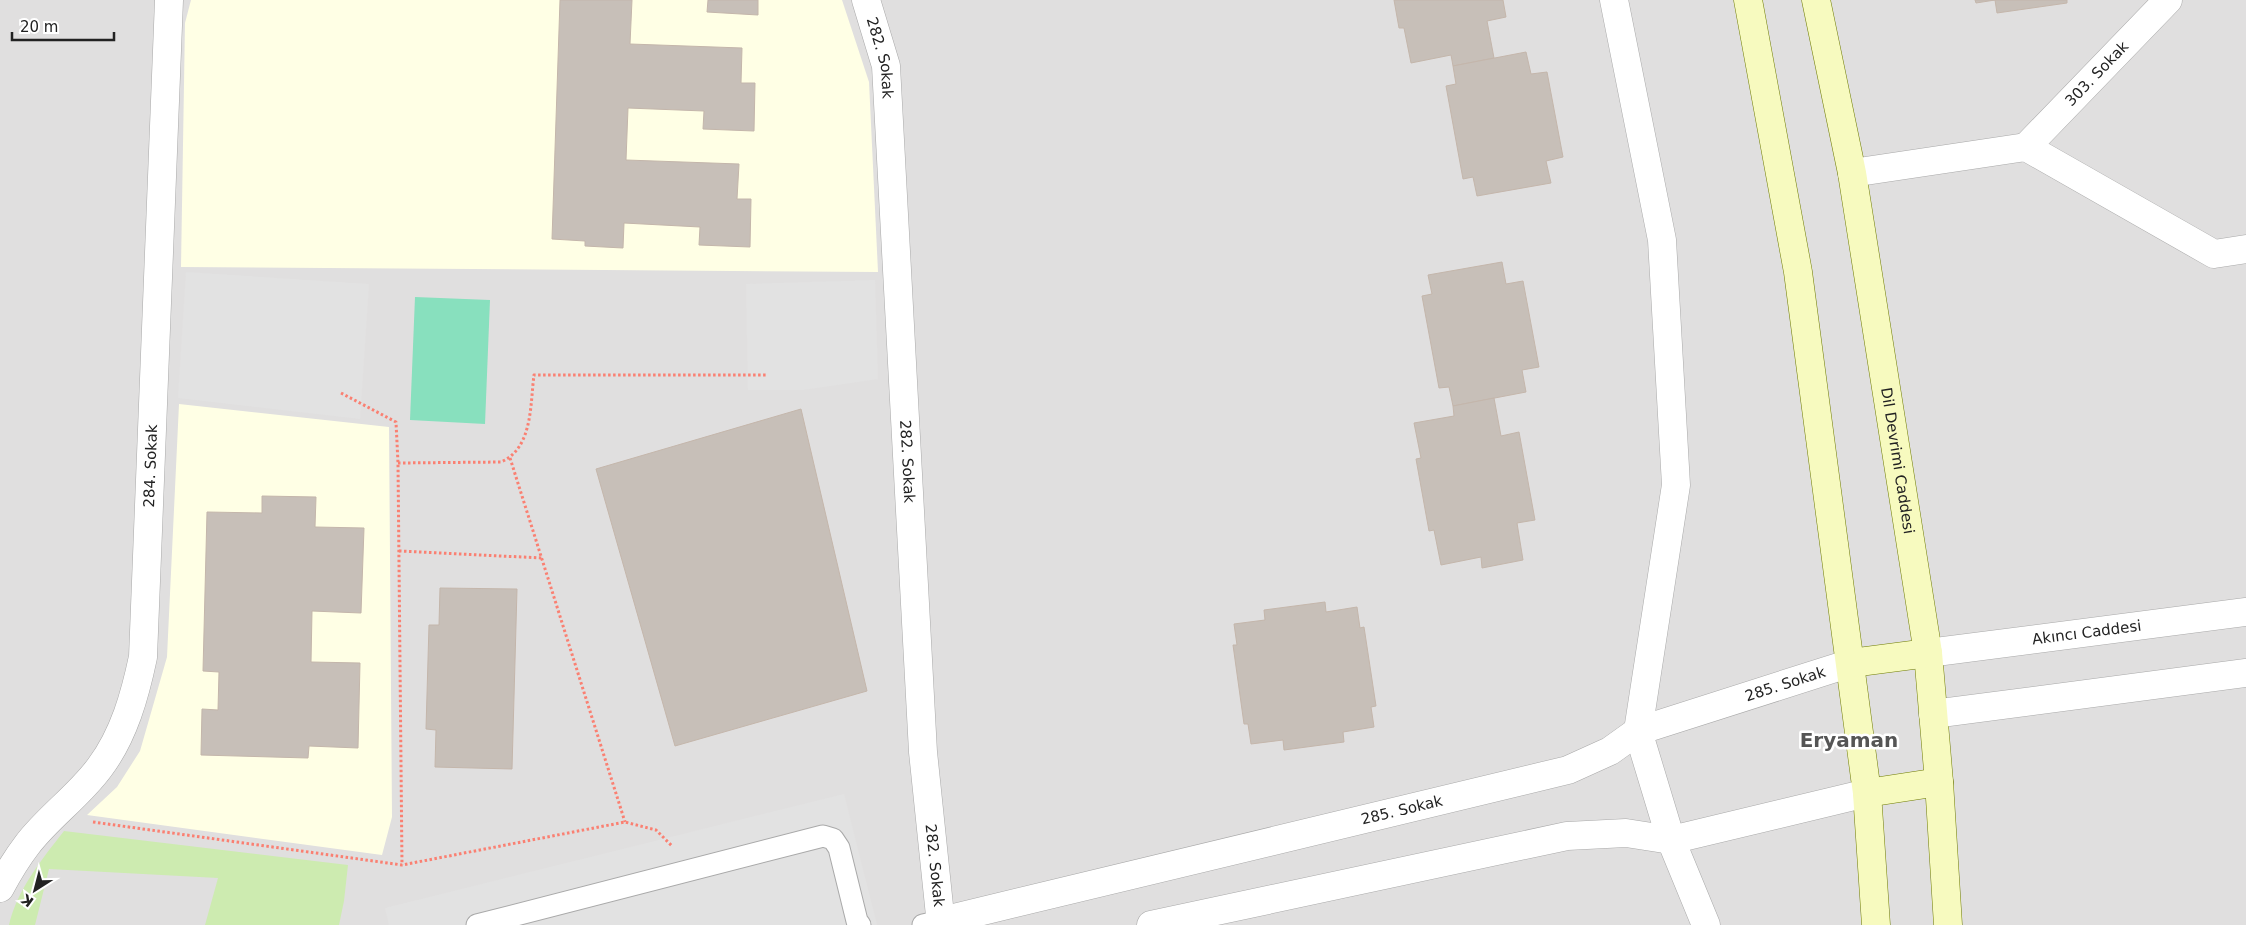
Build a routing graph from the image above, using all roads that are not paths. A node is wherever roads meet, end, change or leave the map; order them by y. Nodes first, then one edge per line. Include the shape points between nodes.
1 (168, 0) edge
2 (866, 0) edge
3 (1614, 0) edge
4 (1748, 0) edge
5 (1816, 0) edge
6 (2168, 0) edge
7 (2026, 147) junction
8 (1852, 173) junction
9 (2246, 249) edge
10 (2246, 612) edge
11 (1928, 653) junction
12 (1851, 664) junction
13 (2246, 673) edge
14 (1934, 714) junction
15 (1638, 731) junction
16 (1939, 782) junction
17 (1867, 793) junction
18 (1671, 840) junction
19 (0, 888) edge
20 (935, 924) edge
21 (477, 925) edge
22 (860, 925) edge
23 (1151, 925) edge
24 (1706, 925) edge
25 (1876, 925) edge
26 (1948, 925) edge

1 - 19 street, 284. Sokak via 143,657 134,697 101,766 27,845
2 - 20 street, 282. Sokak via 886,66
3 - 15 street via 1662,240 1676,485
4 - 12 main road via 1798,272
5 - 8 main road, Dil Devrimi Caddesi
6 - 7 street, 303. Sokak
7 - 8 street
7 - 9 street via 2214,254
8 - 11 main road, Dil Devrimi Caddesi
10 - 11 street, Akıncı Caddesi
11 - 12 main road
11 - 14 main road, Dil Devrimi Caddesi
12 - 15 street, 285. Sokak
12 - 17 main road
13 - 14 street
14 - 16 main road, Dil Devrimi Caddesi
15 - 18 street
15 - 20 street, 285. Sokak via 1610,750 1568,770
16 - 17 main road
16 - 26 main road, Dil Devrimi Caddesi
17 - 18 street
17 - 25 main road
18 - 23 street via 1626,833 1567,836
18 - 24 street
21 - 22 lane via 823,836 832,839 839,848

